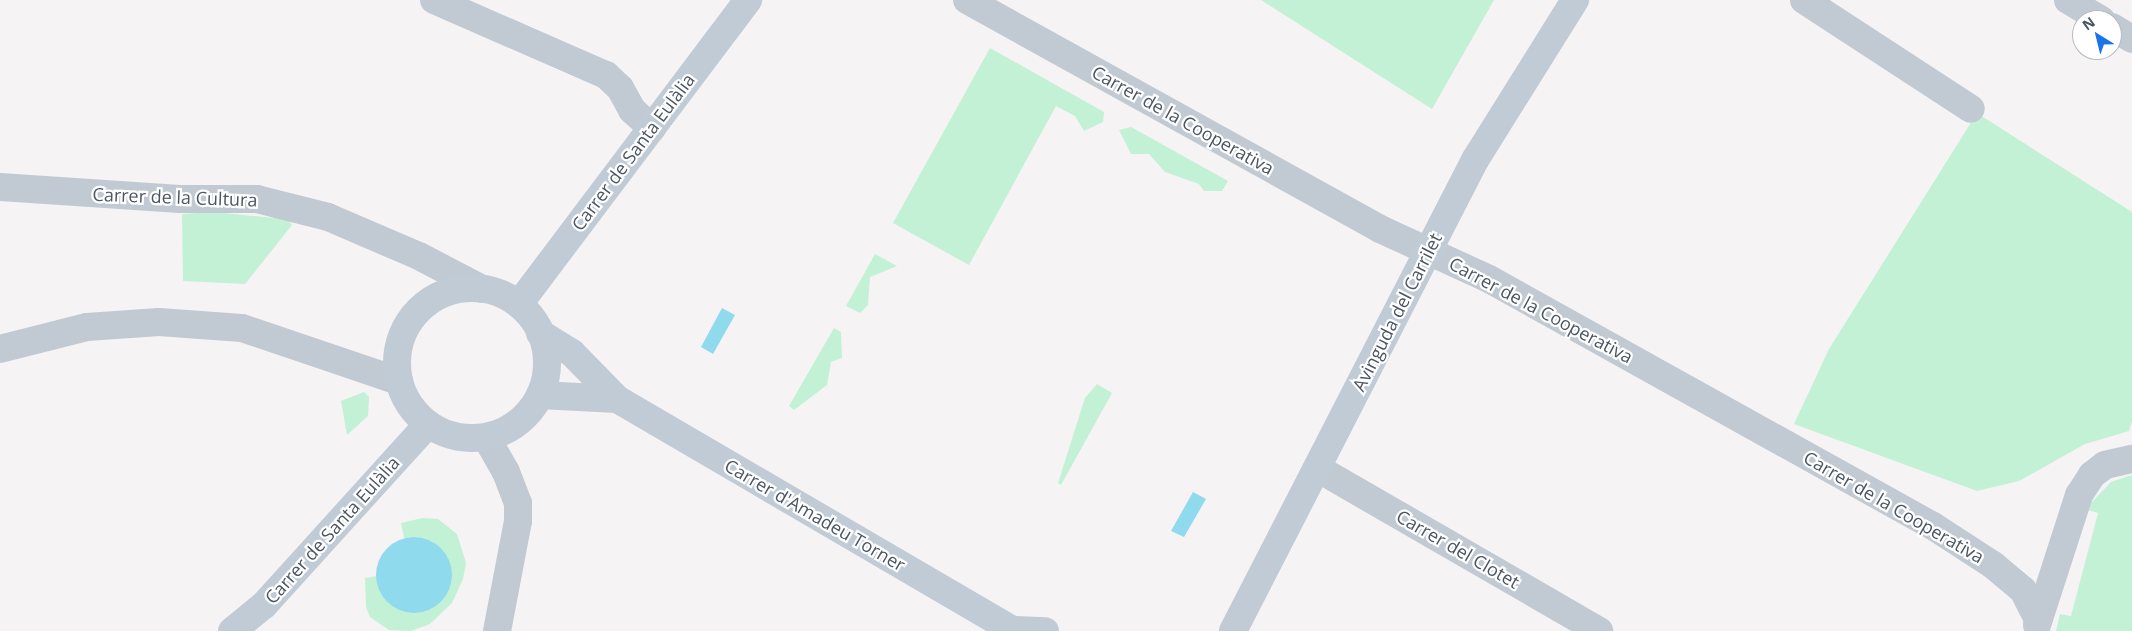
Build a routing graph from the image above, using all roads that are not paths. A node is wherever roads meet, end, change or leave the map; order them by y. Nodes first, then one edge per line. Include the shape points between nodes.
1 (434, 0) edge
2 (748, 0) edge
3 (967, 0) edge
4 (1575, 0) edge
5 (1804, 0) edge
6 (2068, 0) edge
7 (2084, 10) edge
8 (1971, 109) dead end
9 (652, 128) junction
10 (0, 187) edge
11 (1428, 251) junction
12 (482, 289) junction
13 (519, 304) junction
14 (540, 333) junction
15 (0, 350) edge
16 (399, 381) junction
17 (540, 395) junction
18 (617, 399) junction
19 (428, 424) junction
20 (486, 437) junction
21 (2132, 459) edge
22 (1317, 468) junction
23 (2036, 626) edge
24 (232, 631) edge
25 (497, 631) edge
26 (1013, 631) edge
27 (1045, 631) edge
28 (1233, 631) edge
29 (1600, 631) edge

1 - 9 street via 606,75 620,88 632,110
2 - 9 street, Carrer de Santa Eulàlia
3 - 11 street, Carrer de la Cooperativa via 1380,229
4 - 11 street, Avinguda del Carrilet via 1475,160
5 - 8 street
6 - 7 street
9 - 13 street, Carrer de Santa Eulàlia
10 - 12 street, Carrer de la Cultura via 180,200 256,199 328,217 419,256
11 - 22 street, Avinguda del Carrilet
11 - 23 street, Carrer de la Cooperativa via 1489,279 1933,526 1993,565 2023,590
12 - 13 street via 494,290
12 - 16 street via 462,289 441,295 408,324 400,344
13 - 14 street
14 - 17 street via 547,370
14 - 18 street, Carrer d'Amadeu Torner via 572,353
15 - 16 street via 87,327 158,322 242,328
16 - 19 street via 414,411
17 - 18 street, Carrer d'Amadeu Torner
17 - 20 street via 526,415 508,428
18 - 26 street, Carrer d'Amadeu Torner
19 - 20 street via 446,434
19 - 24 street, Carrer de Santa Eulàlia via 264,605
20 - 25 street via 506,472 518,503 518,521
21 - 23 street via 2105,465 2092,475 2079,495
22 - 28 street, Avinguda del Carrilet
22 - 29 street, Carrer del Clotet
26 - 27 street, Carrer d'Amadeu Torner

